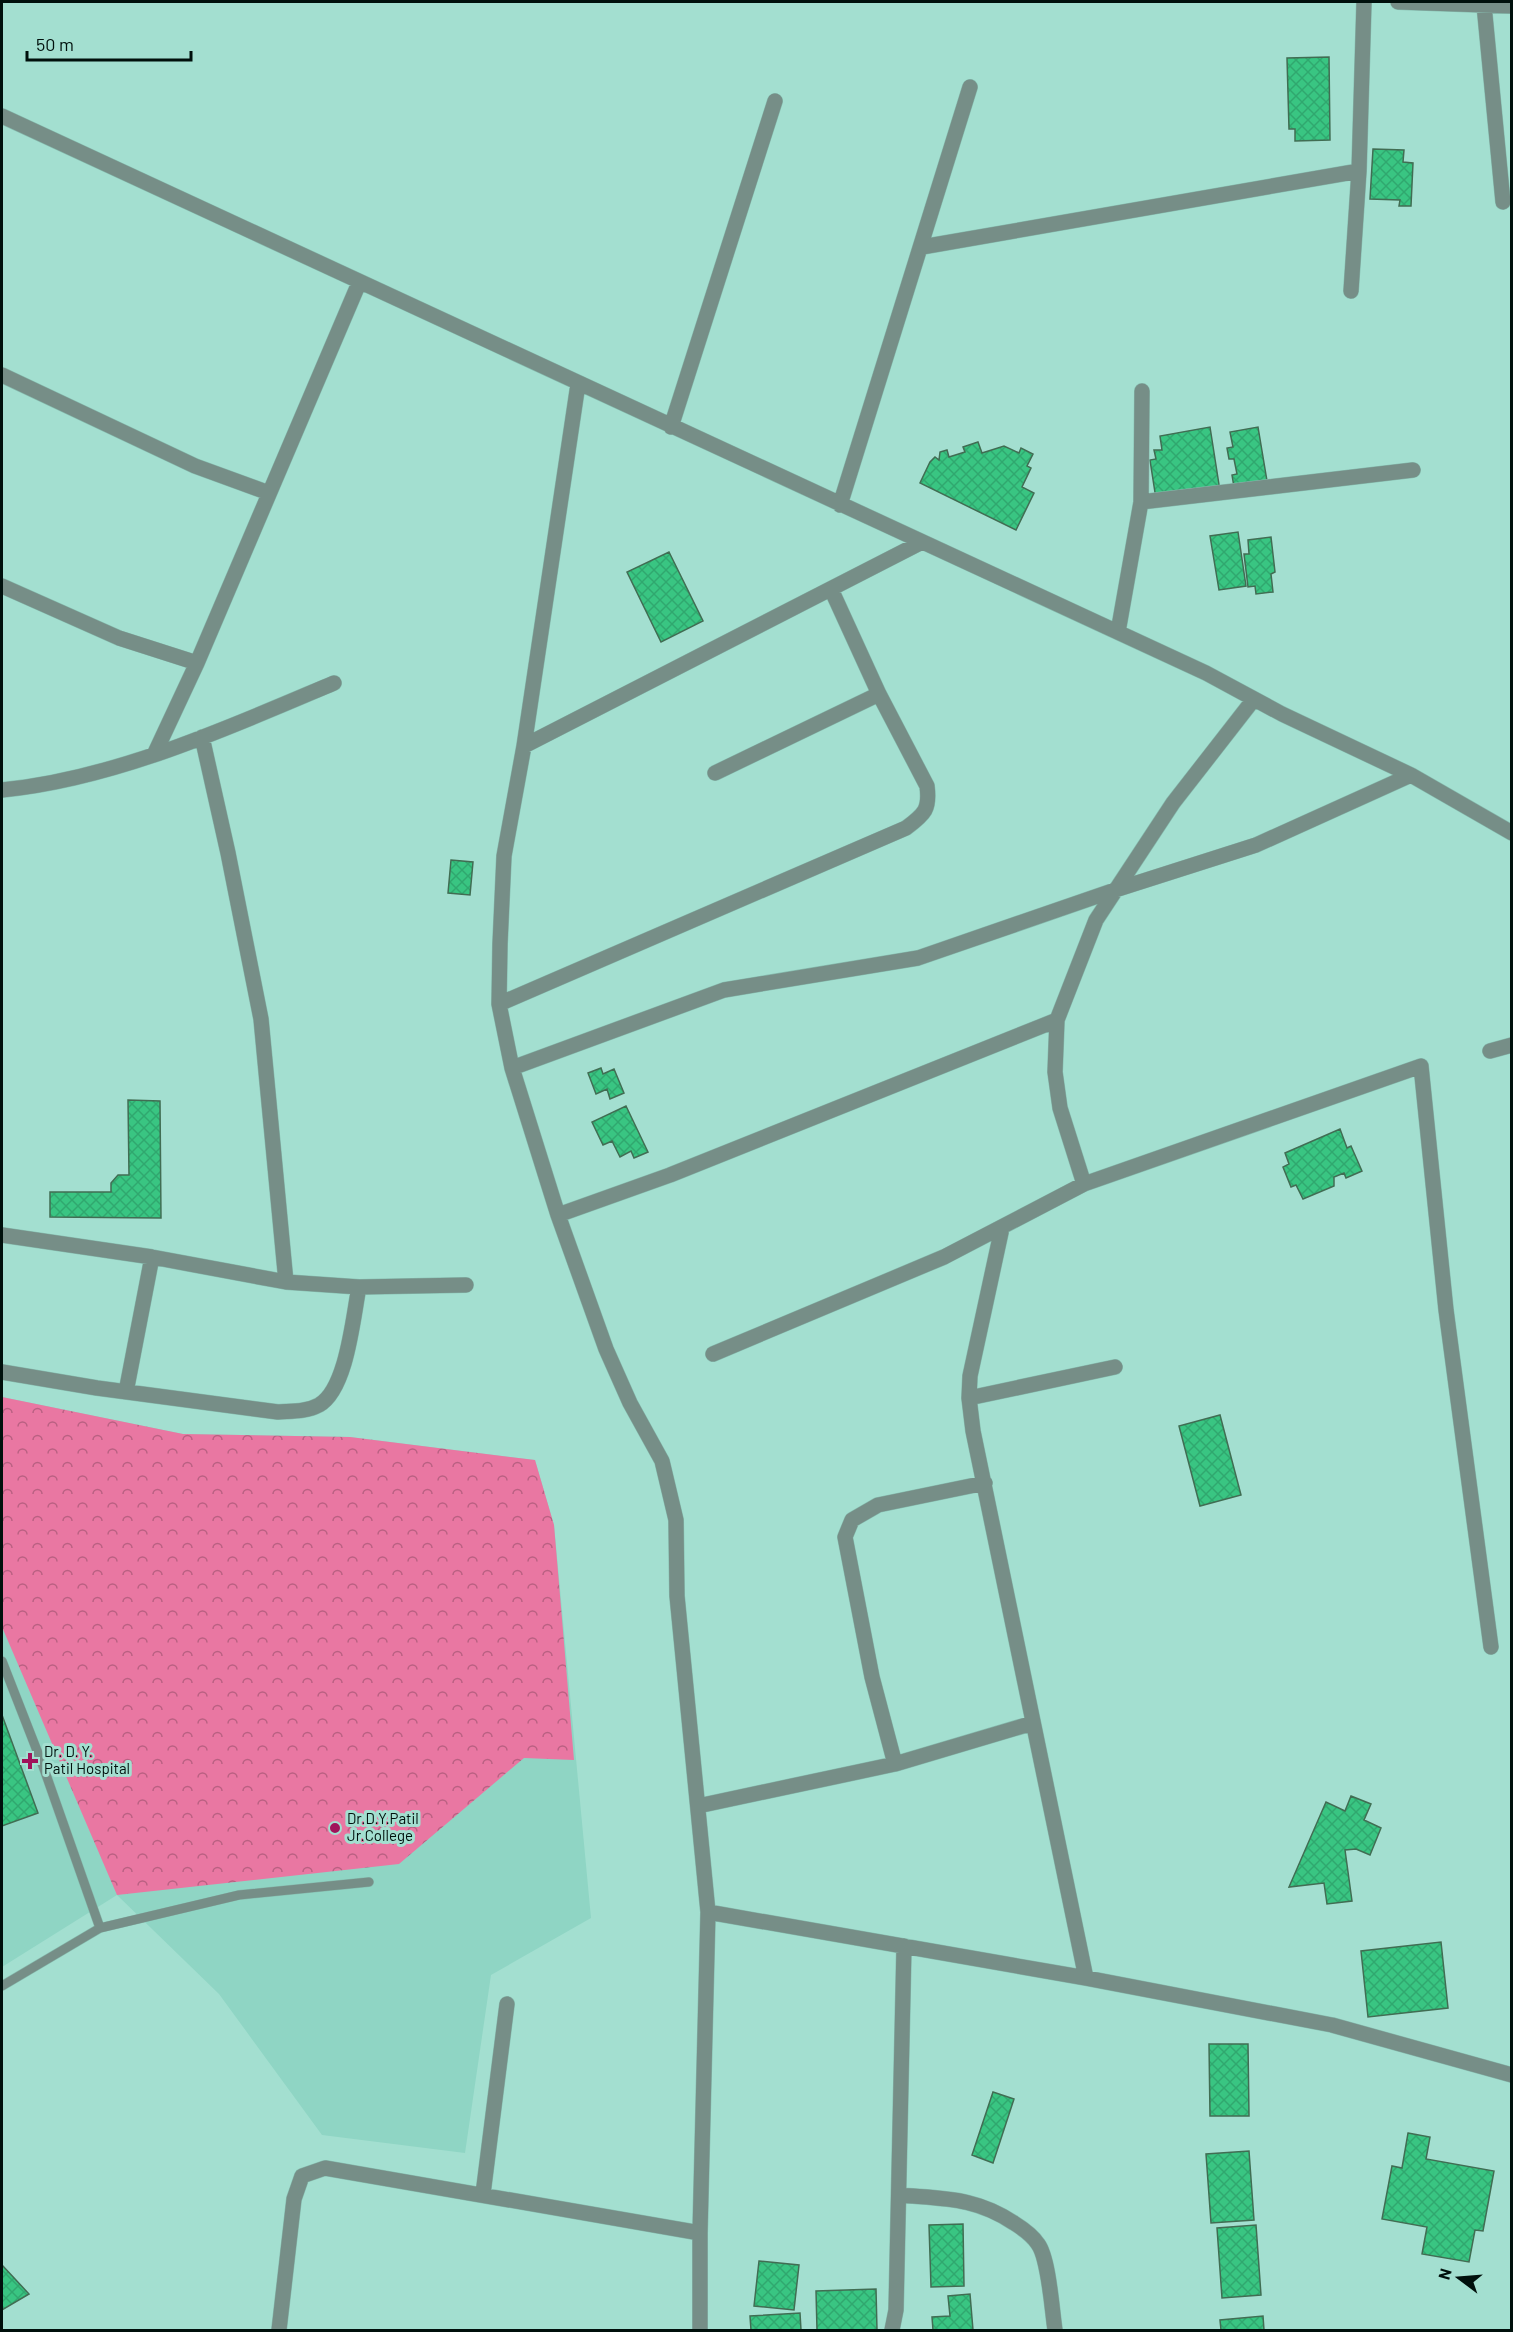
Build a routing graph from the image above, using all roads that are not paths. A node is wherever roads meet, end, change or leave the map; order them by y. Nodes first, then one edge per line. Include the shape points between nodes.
1 (1364, 2) edge
2 (1398, 2) edge
3 (1484, 5) junction
4 (1512, 6) edge
5 (970, 87) dead end
6 (775, 101) dead end
7 (2, 116) edge
8 (1359, 171) junction
9 (1503, 202) dead end
10 (922, 247) junction
11 (358, 283) junction
12 (1351, 291) dead end
13 (2, 375) edge
14 (578, 384) junction
15 (1142, 391) dead end
16 (671, 427) junction
17 (1413, 470) dead end
18 (269, 493) junction
19 (1141, 502) junction
20 (840, 505) junction
21 (922, 542) junction
22 (2, 586) edge
23 (831, 589) junction
24 (1118, 632) junction
25 (197, 663) junction
26 (334, 683) dead end
27 (879, 694) junction
28 (1254, 699) junction
29 (202, 737) junction
30 (524, 746) junction
31 (154, 755) junction
32 (715, 773) dead end
33 (1411, 775) junction
34 (2, 790) edge
35 (1512, 833) edge
36 (1115, 890) junction
37 (499, 1004) junction
38 (1057, 1020) junction
39 (1512, 1045) edge
40 (1490, 1051) dead end
41 (512, 1068) junction
42 (1084, 1184) junction
43 (558, 1215) junction
44 (1002, 1228) junction
45 (2, 1235) edge
46 (152, 1257) junction
47 (286, 1282) junction
48 (466, 1284) dead end
49 (359, 1287) junction
50 (713, 1354) dead end
51 (1114, 1367) dead end
52 (2, 1372) edge
53 (126, 1392) junction
54 (969, 1398) junction
55 (985, 1483) junction
56 (1491, 1647) dead end
57 (2, 1661) edge
58 (1033, 1723) junction
59 (895, 1764) junction
60 (698, 1806) junction
61 (369, 1882) dead end
62 (708, 1912) junction
63 (99, 1928) junction
64 (904, 1946) junction
65 (1086, 1978) junction
66 (2, 1986) edge
67 (507, 2004) dead end
68 (1512, 2075) edge
69 (483, 2193) junction
70 (899, 2194) junction
71 (700, 2232) junction
72 (279, 2331) edge
73 (700, 2331) edge
74 (891, 2331) edge
75 (1055, 2331) edge

1 - 8 street
2 - 3 street
3 - 4 street
3 - 9 street
5 - 10 street
6 - 16 street
7 - 11 street
8 - 10 street
8 - 12 street
10 - 20 street
11 - 14 street
11 - 18 street
13 - 18 street via 195,466
14 - 16 street
14 - 30 street
15 - 19 street
16 - 20 street
17 - 19 street
18 - 25 street
19 - 24 street
20 - 21 street
21 - 23 street
21 - 24 street
22 - 25 street via 119,638
23 - 27 street
23 - 30 street
24 - 28 street
25 - 31 street
26 - 29 street
27 - 32 street
27 - 37 street via 927,786 929,803 921,817 906,828
28 - 33 street
28 - 36 street via 1173,803
29 - 31 street
29 - 47 street via 261,1019
30 - 37 street via 504,856
31 - 34 street
33 - 35 street
33 - 36 street via 1256,844
36 - 38 street via 1096,920
36 - 41 street via 918,958 724,990
37 - 41 street
38 - 42 street via 1055,1072 1060,1108
38 - 43 street via 670,1175
39 - 40 street
41 - 43 street
42 - 44 street
42 - 56 street via 1421,1066 1446,1310
43 - 60 street via 606,1349 662,1461 676,1520 677,1596
44 - 50 street via 944,1257
44 - 54 street via 970,1376
45 - 46 street
46 - 47 street
46 - 53 street
47 - 49 street
48 - 49 street
49 - 53 street via 342,1369 335,1388 321,1404 304,1411 278,1412
51 - 54 street
52 - 53 street
54 - 55 street
55 - 58 street
55 - 59 street via 878,1504 852,1520 845,1537 872,1677
57 - 63 lane
58 - 59 street
58 - 65 street
59 - 60 street
60 - 62 street
61 - 63 lane via 239,1895
62 - 64 street
62 - 71 street
63 - 66 lane
64 - 65 street
64 - 70 street
65 - 68 street via 1332,2025
67 - 69 street
69 - 71 street
69 - 72 street via 325,2168 302,2176 294,2199
70 - 74 street via 896,2310
70 - 75 street via 967,2201 992,2209 1019,2226 1039,2245
71 - 73 street

